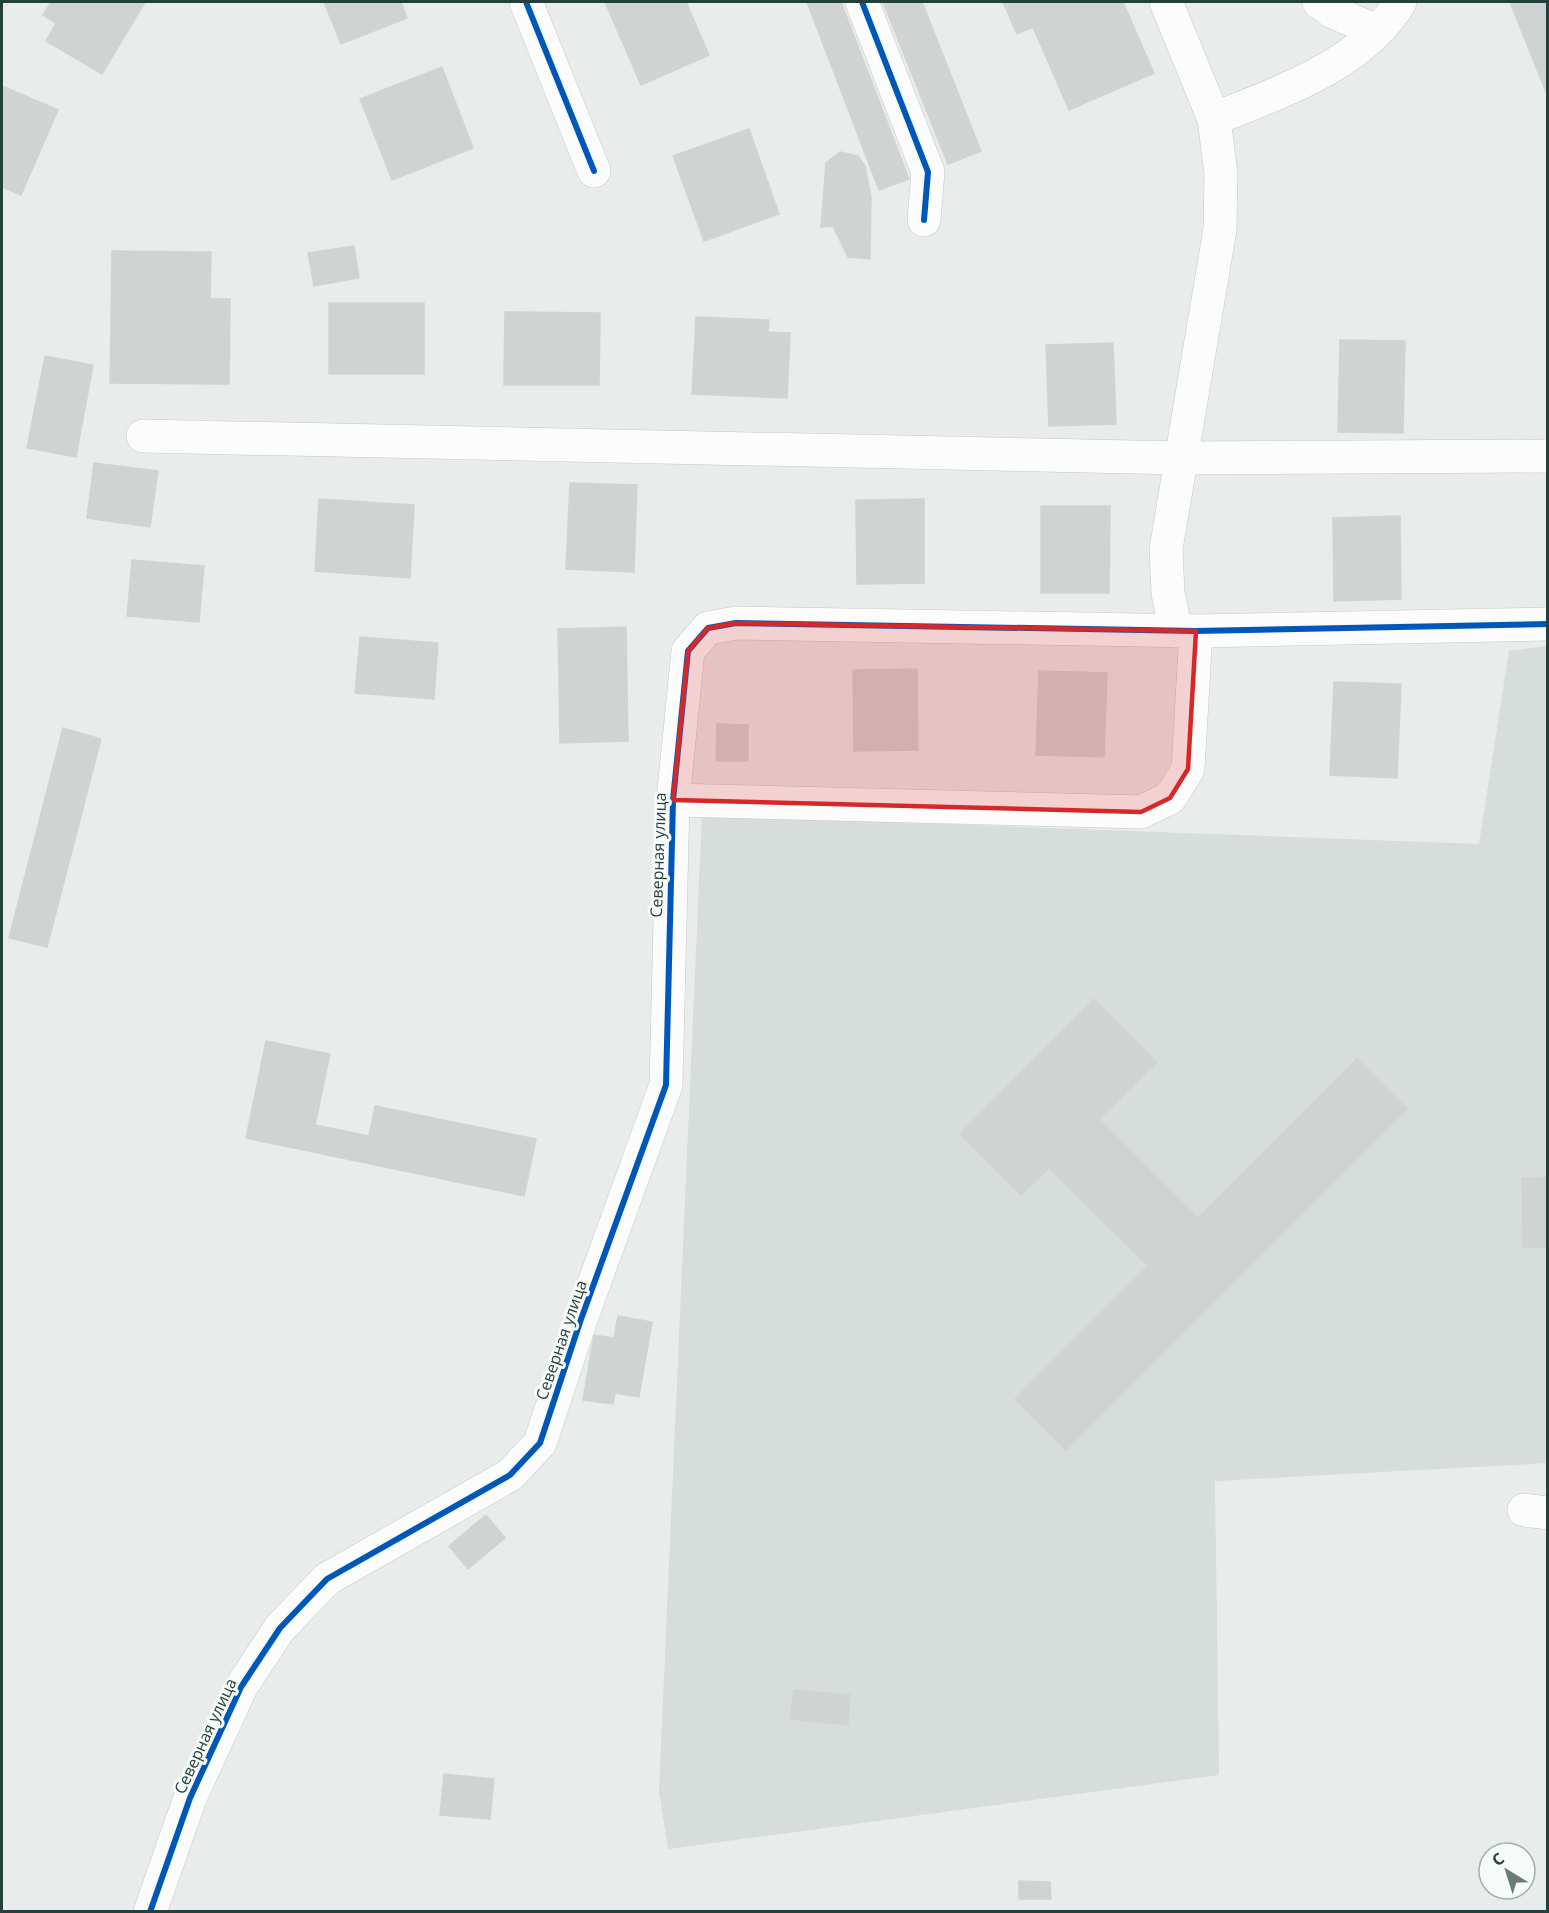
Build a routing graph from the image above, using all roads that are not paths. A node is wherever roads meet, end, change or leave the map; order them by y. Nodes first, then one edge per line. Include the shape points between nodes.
1 (526, 2) edge
2 (862, 2) edge
3 (1166, 2) edge
4 (1319, 2) edge
5 (1400, 2) edge
6 (1376, 31) junction
7 (1214, 119) junction
8 (594, 171) dead end
9 (924, 220) dead end
10 (143, 436) dead end
11 (1548, 456) edge
12 (1181, 458) junction
13 (1548, 624) edge
14 (1186, 631) junction
15 (673, 800) junction
16 (150, 1911) edge

1 - 8 street
2 - 9 street via 928,172
3 - 7 street
4 - 6 street
5 - 6 street
6 - 7 street via 1311,79
7 - 12 street via 1221,174 1220,229
10 - 12 street
11 - 12 street
12 - 14 street via 1166,549 1168,593
13 - 14 street
14 - 15 street, Северная улица via 736,623 708,628 688,651
14 - 15 street via 1188,768 1170,798 1142,812
15 - 16 street, Северная улица via 666,1085 540,1443 510,1474 327,1579 280,1628 240,1687 190,1798

